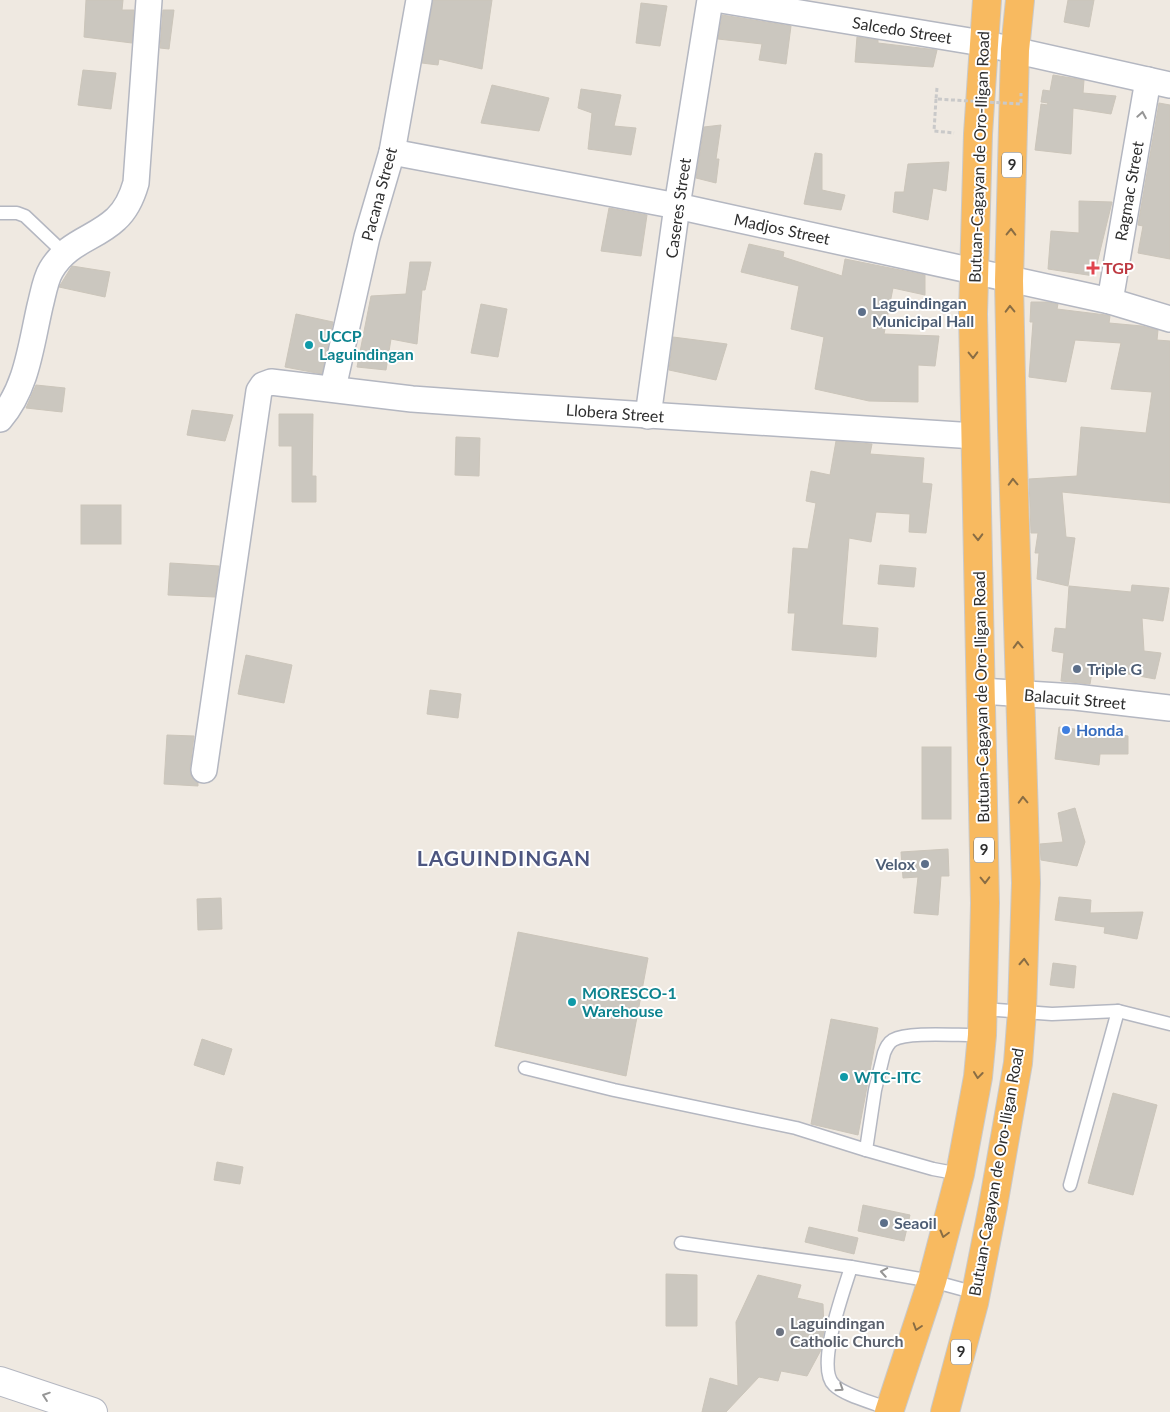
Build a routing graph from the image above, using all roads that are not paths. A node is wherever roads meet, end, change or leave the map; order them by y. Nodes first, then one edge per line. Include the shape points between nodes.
1 (149, 0) edge
2 (419, 0) edge
3 (710, 0) edge
4 (721, 0) edge
5 (987, 0) edge
6 (1020, 0) edge
7 (982, 43) junction
8 (1015, 50) junction
9 (1159, 83) edge
10 (392, 152) junction
11 (677, 206) junction
12 (0, 213) edge
13 (64, 253) junction
14 (974, 271) junction
15 (1009, 280) junction
16 (1110, 301) junction
17 (1170, 318) edge
18 (333, 388) junction
19 (648, 416) junction
20 (0, 419) edge
21 (975, 436) junction
22 (981, 691) junction
23 (1020, 694) junction
24 (1170, 708) edge
25 (204, 770) dead end
26 (1022, 1011) junction
27 (1118, 1011) junction
28 (983, 1022) junction
29 (1170, 1024) edge
30 (525, 1068) dead end
31 (866, 1150) junction
32 (960, 1174) junction
33 (1070, 1185) dead end
34 (681, 1243) dead end
35 (851, 1267) junction
36 (932, 1281) junction
37 (976, 1293) junction
38 (0, 1381) edge
39 (890, 1411) edge
40 (93, 1412) edge
41 (945, 1412) edge

1 - 13 street via 136,183 130,203 116,220
2 - 10 street, Pacana Street
3 - 11 street, Caseres Street
4 - 7 street, Salcedo Street
5 - 7 highway, Butuan-Cagayan de Oro-Iligan Road / 9
6 - 8 highway, Butuan-Cagayan de Oro-Iligan Road / 9
7 - 8 street, Salcedo Street
7 - 14 highway, Butuan-Cagayan de Oro-Iligan Road / 9
8 - 9 street, Salcedo Street
15 -> 8 highway, Butuan-Cagayan de Oro-Iligan Road / 9
16 -> 9 street, Ragmac Street
10 - 11 street, Madjos Street
10 - 18 street, Pacana Street via 367,237
11 - 14 street, Madjos Street
11 - 19 street, Caseres Street
12 - 13 lane via 17,212 25,216
13 - 20 street via 51,270 22,384
14 - 15 street, Madjos Street
14 -> 21 highway, Butuan-Cagayan de Oro-Iligan Road / 9
15 - 16 street, Madjos Street
23 -> 15 highway, Butuan-Cagayan de Oro-Iligan Road / 9
16 - 17 street, Madjos Street
18 - 19 street, Llobera Street via 412,399
18 - 25 street, Llobera Street via 271,382 259,391
19 - 21 street, Llobera Street
21 -> 22 highway, Butuan-Cagayan de Oro-Iligan Road / 9
22 - 23 street, Balacuit Street
22 -> 28 highway, Butuan-Cagayan de Oro-Iligan Road / 9 via 985,903
23 - 24 street, Balacuit Street
26 -> 23 highway, Butuan-Cagayan de Oro-Iligan Road / 9 via 1026,883
26 - 27 lane via 1052,1014
26 - 28 lane
26 - 37 highway, Butuan-Cagayan de Oro-Iligan Road / 9 via 1018,1064
27 - 29 lane
27 - 33 lane
28 - 31 lane via 894,1040 888,1044 875,1090
28 -> 32 highway, Butuan-Cagayan de Oro-Iligan Road / 9 via 978,1078
30 - 31 lane via 796,1128
31 - 32 lane via 933,1170
32 -> 36 highway, Butuan-Cagayan de Oro-Iligan Road / 9
34 - 35 lane
36 -> 35 lane
35 -> 39 lane via 833,1330 827,1360 828,1375 833,1385
36 - 37 lane
36 -> 39 highway, Butuan-Cagayan de Oro-Iligan Road / 9
37 - 41 highway, Butuan-Cagayan de Oro-Iligan Road / 9
40 -> 38 main road

